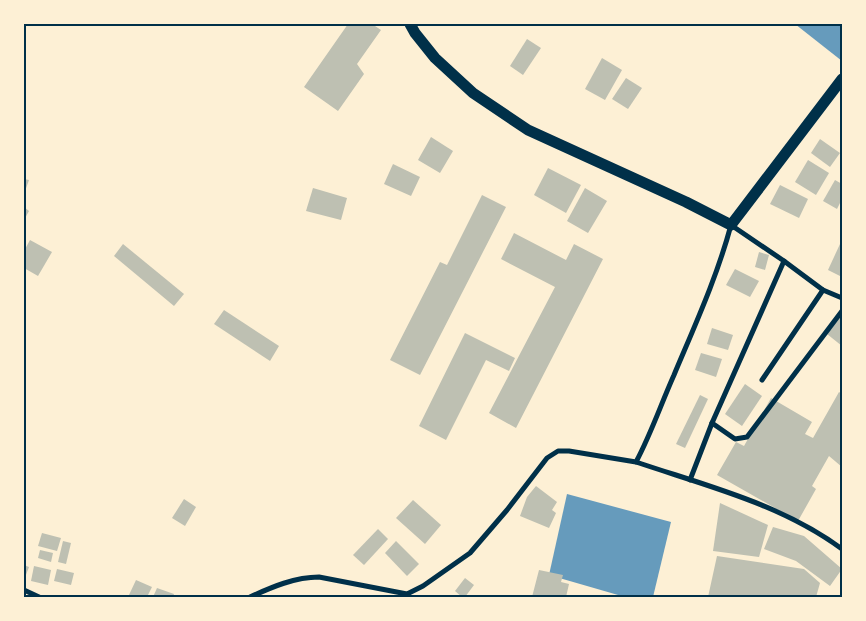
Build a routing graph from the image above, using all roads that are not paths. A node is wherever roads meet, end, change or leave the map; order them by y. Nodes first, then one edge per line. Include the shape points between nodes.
1 (410, 24) edge
2 (842, 79) edge
3 (731, 225) junction
4 (784, 262) junction
5 (823, 290) junction
6 (842, 298) edge
7 (842, 311) edge
8 (762, 380) dead end
9 (712, 423) junction
10 (636, 462) junction
11 (690, 480) junction
12 (842, 549) edge
13 (24, 590) edge
14 (406, 596) edge
15 (39, 597) edge
16 (250, 597) edge

1 - 3 main road via 435,58 473,94 528,130
2 - 3 main road
3 - 4 street
3 - 10 street via 722,260 706,300
4 - 5 street
4 - 9 street
5 - 6 street
5 - 8 street
7 - 9 street via 746,436 735,439
9 - 11 street
10 - 11 street
10 - 14 street via 558,451 547,458 470,553
11 - 12 street via 774,510 821,533
13 - 15 street
14 - 16 street via 319,577 305,577

